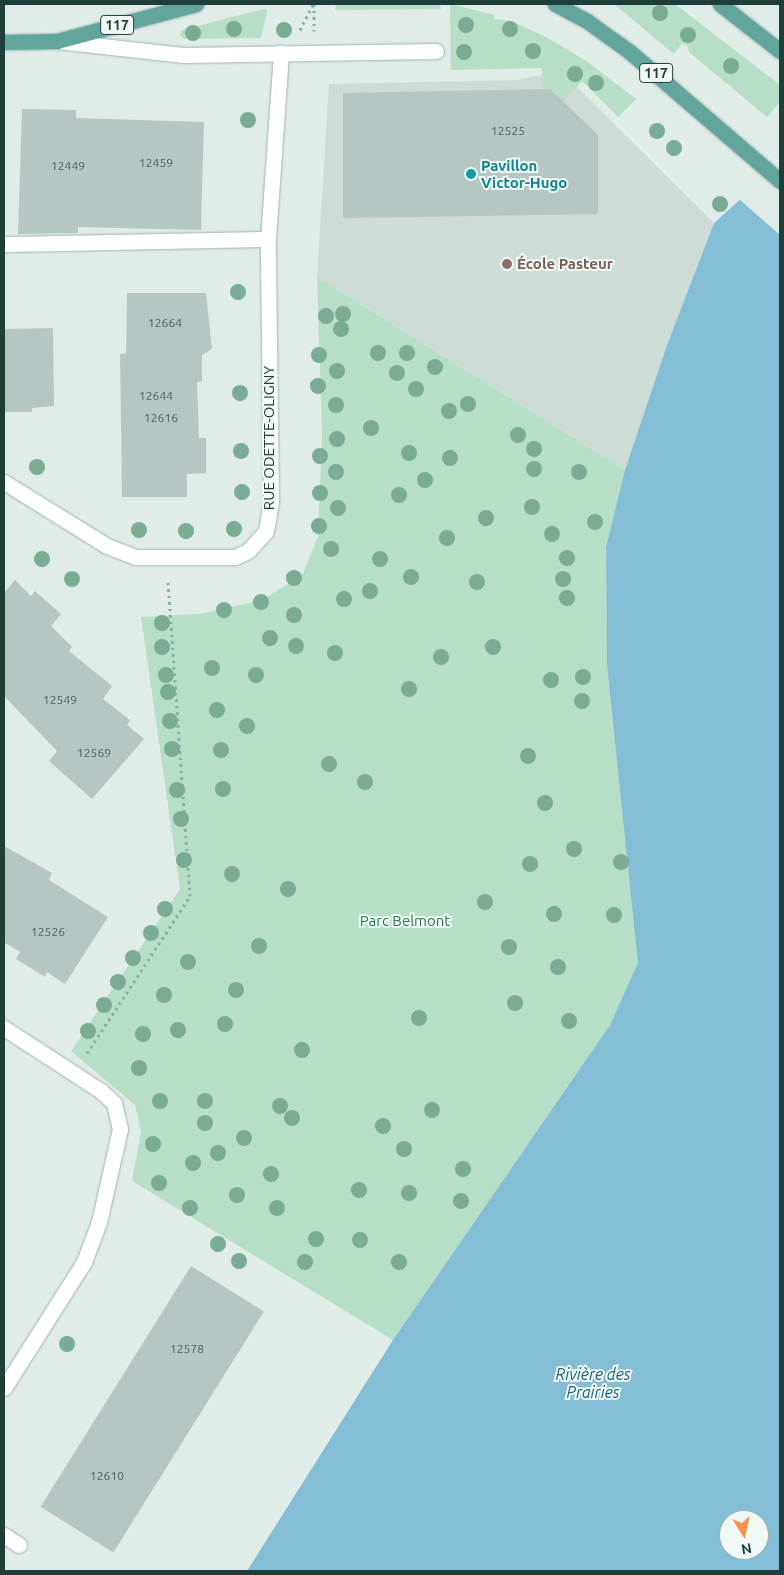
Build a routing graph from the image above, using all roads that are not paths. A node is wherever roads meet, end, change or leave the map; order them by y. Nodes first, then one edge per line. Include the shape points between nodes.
1 (196, 4) edge
2 (720, 4) edge
3 (561, 5) edge
4 (179, 6) edge
5 (57, 41) junction
6 (4, 42) edge
7 (436, 51) dead end
8 (780, 51) edge
9 (281, 52) junction
10 (780, 181) edge
11 (268, 239) junction
12 (4, 244) edge
13 (4, 482) edge
14 (4, 1028) edge
15 (4, 1388) edge
16 (4, 1535) edge
17 (18, 1545) dead end

1 - 4 main road, 117
2 - 8 main road
3 - 10 main road, 117 via 630,52
4 - 5 main road, 117
5 - 6 main road, 117
5 - 9 street via 183,55
7 - 9 street
9 - 11 street, RUE ODETTE-OLIGNY
11 - 12 street
11 - 13 street, RUE ODETTE-OLIGNY via 271,503 268,525 258,542 235,557 166,558 123,553
14 - 15 street via 74,1072 114,1104 120,1129 99,1222 84,1262
16 - 17 street

